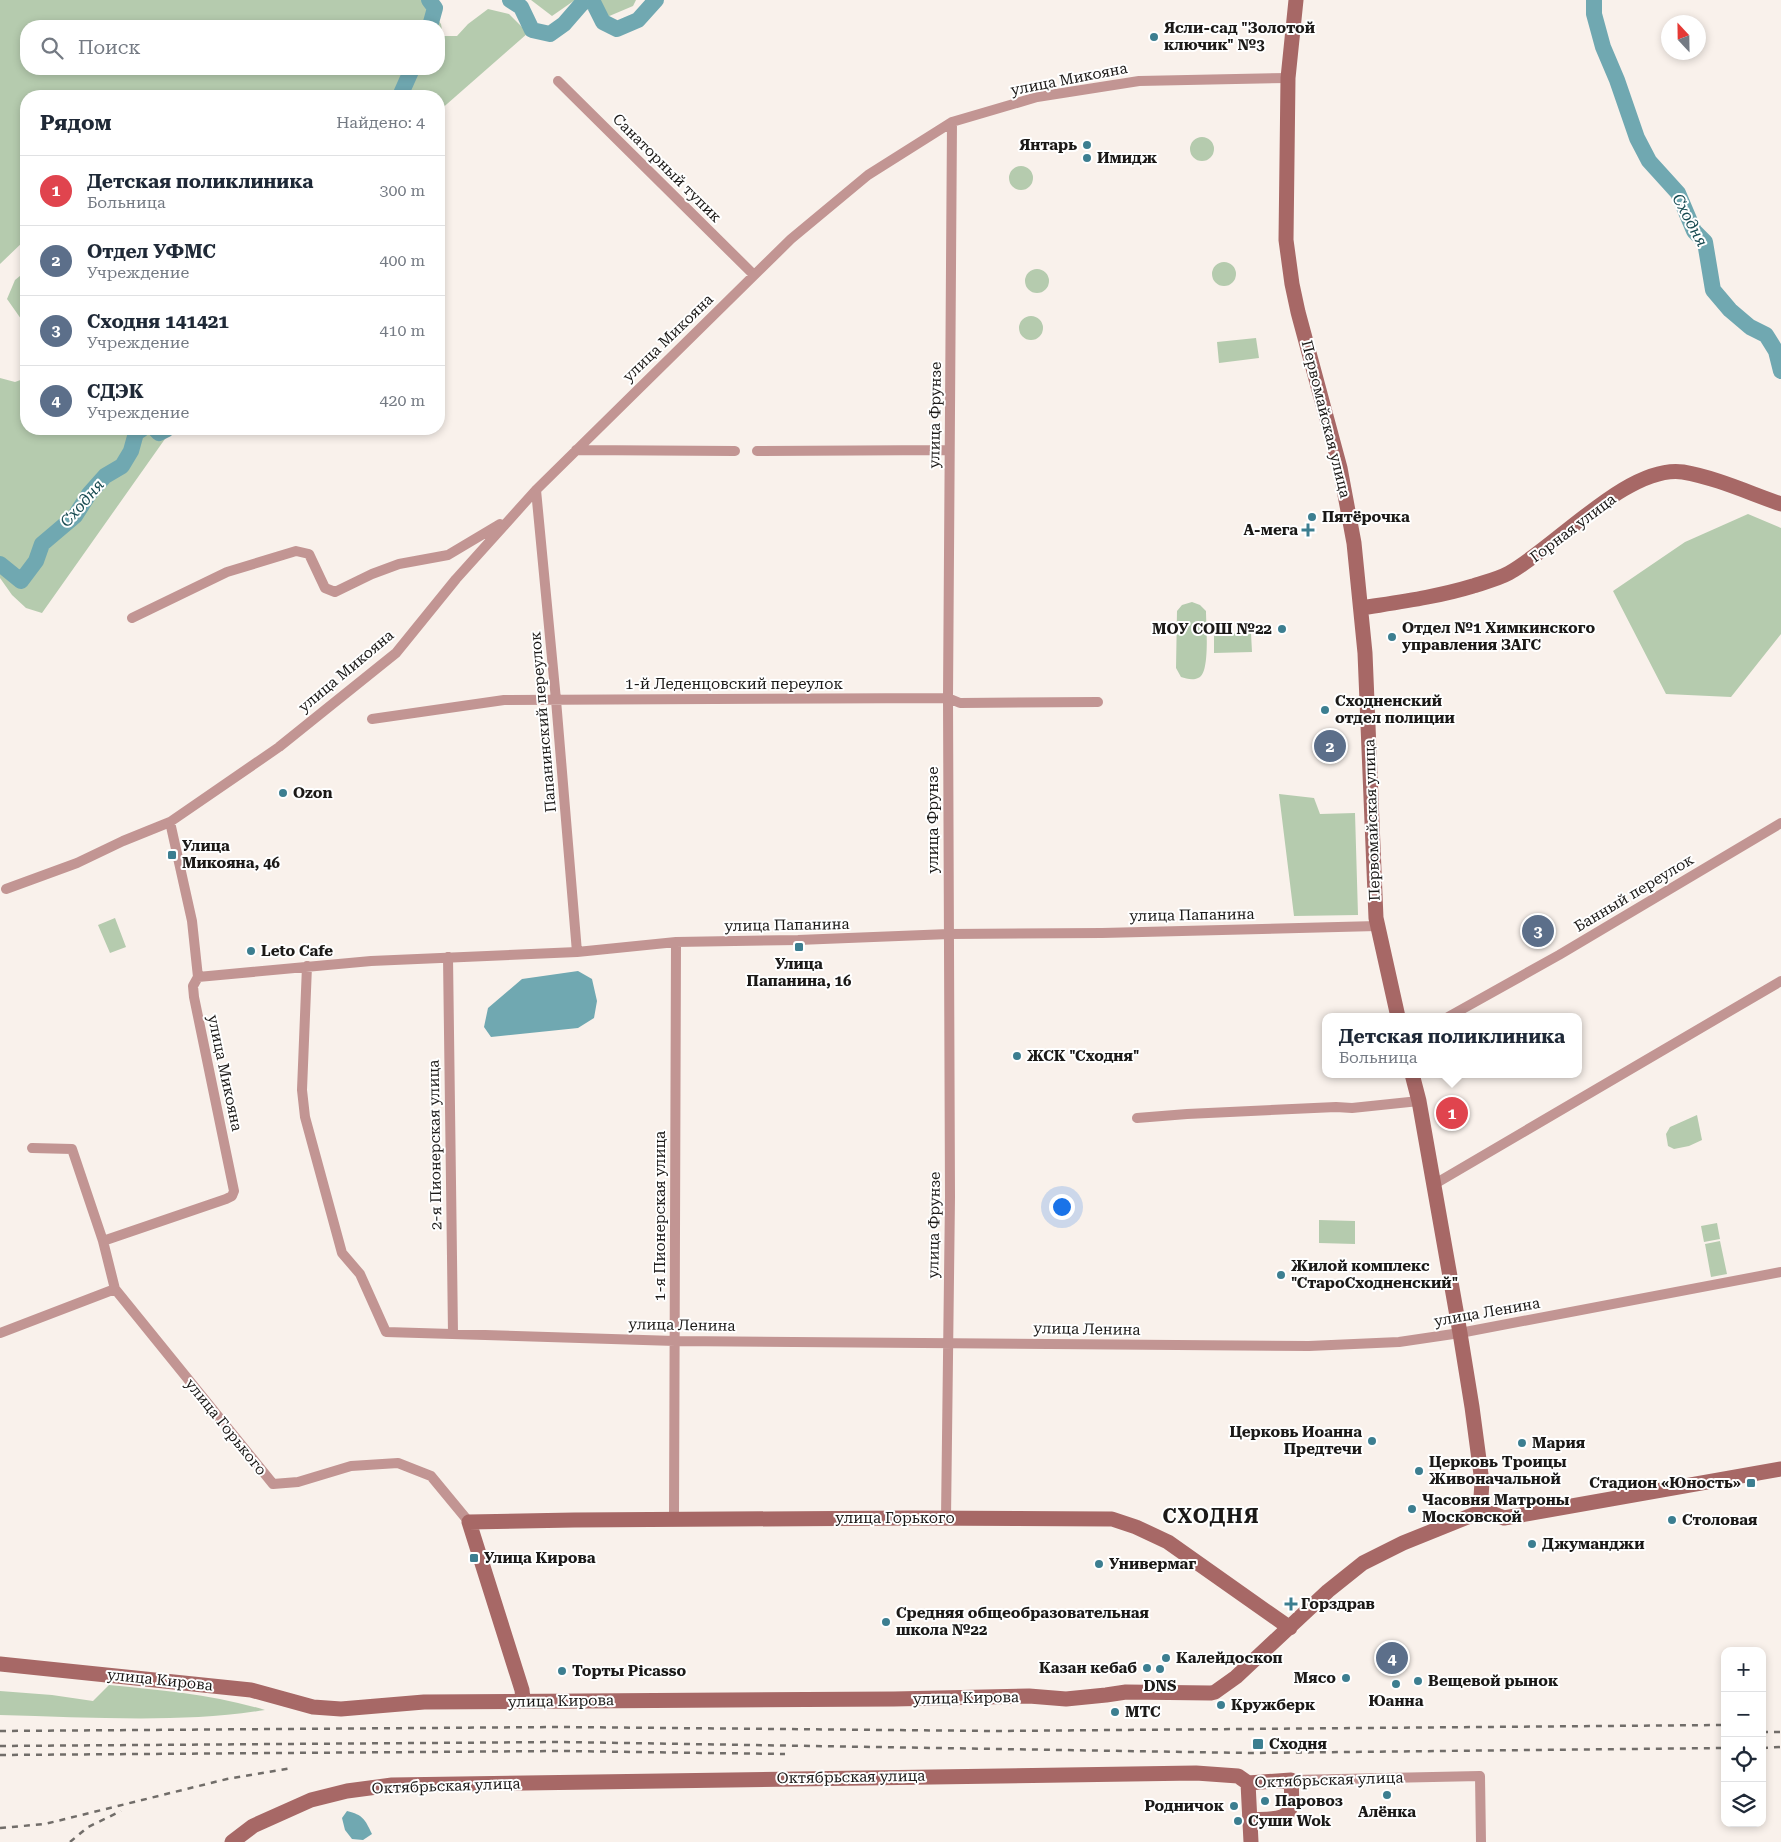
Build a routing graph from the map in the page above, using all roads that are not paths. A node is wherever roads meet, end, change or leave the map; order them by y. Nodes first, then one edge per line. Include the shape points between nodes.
1 (1296, 0) edge
2 (1288, 78) junction
3 (558, 81) dead end
4 (952, 122) junction
5 (754, 275) junction
6 (576, 450) junction
7 (949, 450) junction
8 (735, 451) dead end
9 (757, 451) dead end
10 (536, 490) junction
11 (1781, 504) edge
12 (507, 520) junction
13 (1362, 608) junction
14 (132, 618) dead end
15 (948, 698) junction
16 (556, 700) junction
17 (1098, 702) dead end
18 (372, 719) dead end
19 (170, 822) junction
20 (1781, 823) edge
21 (6, 889) dead end
22 (1377, 926) junction
23 (949, 934) junction
24 (676, 942) junction
25 (577, 952) junction
26 (448, 957) junction
27 (307, 966) junction
28 (198, 977) junction
29 (1781, 981) edge
30 (1397, 1013) edge
31 (1455, 1013) edge
32 (1413, 1078) edge
33 (1419, 1101) junction
34 (1137, 1118) dead end
35 (32, 1148) dead end
36 (1433, 1185) junction
37 (103, 1241) junction
38 (1781, 1272) edge
39 (115, 1289) junction
40 (453, 1333) junction
41 (1460, 1333) junction
42 (0, 1334) edge
43 (675, 1341) junction
44 (947, 1342) junction
45 (1781, 1469) edge
46 (1480, 1512) junction
47 (946, 1518) junction
48 (674, 1520) junction
49 (469, 1522) junction
50 (1290, 1628) junction
51 (0, 1664) edge
52 (523, 1700) junction
53 (1291, 1780) junction
54 (1248, 1783) junction
55 (1250, 1820) junction
56 (232, 1842) edge
57 (1251, 1842) edge
58 (1481, 1842) edge

1 - 2 street, Первомайская улица
2 - 4 street, улица Микояна via 1139,82 1037,97
2 - 13 street, Первомайская улица via 1286,240 1292,284 1345,492
3 - 5 street, Санаторный тупик
4 - 5 street, улица Микояна via 868,175 791,239
4 - 7 street, улица Фрунзе
5 - 6 street, улица Микояна
6 - 8 street
6 - 10 street, улица Микояна
7 - 9 street
7 - 15 street, улица Фрунзе
10 - 12 street, улица Микояна
10 - 16 street, Папанинский переулок
11 - 13 street, Горная улица via 1682,472 1651,475 1600,505 1528,562 1507,574 1444,594
12 - 14 street via 448,554 399,564 335,592 325,588 310,554 296,551 226,572
12 - 19 street, улица Микояна via 396,653 279,747
13 - 22 street, Первомайская улица
15 - 16 street, 1-й Леденцовский переулок
15 - 17 street, 1-й Леденцовский переулок via 960,703
15 - 23 street, улица Фрунзе
16 - 18 street, 1-й Леденцовский переулок via 504,700
16 - 25 street, Папанинский переулок
19 - 21 street, улица Микояна via 77,863
19 - 28 street, улица Микояна via 192,921
20 - 31 street, Банный переулок
22 - 23 street, улица Папанина
22 - 30 street, Первомайская улица
23 - 24 street, улица Папанина
23 - 44 street, улица Фрунзе
24 - 25 street, улица Папанина
24 - 43 street, 1-я Пионерская улица
25 - 26 street, улица Папанина
26 - 27 street, улица Папанина
26 - 40 street, 2-я Пионерская улица
27 - 28 street, улица Папанина
27 - 40 street, улица Ленина via 302,1090 305,1118 342,1253 360,1274 386,1332
28 - 37 street, улица Микояна via 193,986 194,997 234,1191 226,1199
29 - 36 street
32 - 33 street
33 - 34 street via 1352,1108
33 - 36 street
35 - 37 street, улица Горького via 72,1149
36 - 41 street
37 - 39 street, улица Горького
38 - 41 street, улица Ленина
39 - 42 street
39 - 49 street, улица Горького via 273,1484 298,1482 352,1466 398,1463 431,1476
40 - 43 street, улица Ленина
41 - 44 street, улица Ленина via 1399,1342 1309,1346
41 - 46 street via 1482,1482
43 - 44 street, улица Ленина
43 - 48 street, 1-я Пионерская улица
44 - 47 street, улица Фрунзе
45 - 46 street via 1504,1518
46 - 50 street, улица Кирова via 1363,1563
47 - 48 street, улица Горького
47 - 50 street, улица Горького via 1112,1519 1168,1542
48 - 49 street, улица Горького
49 - 52 street, улица Горького
50 - 52 street, улица Кирова via 1215,1692 1126,1692 1066,1699 1029,1696
51 - 52 street, улица Кирова via 251,1690 314,1707 341,1709 424,1702
53 - 54 street, Октябрьская улица
53 - 55 street via 1292,1804 1288,1812 1281,1818
53 - 58 street, Октябрьская улица via 1480,1776
54 - 55 street
54 - 56 street, Октябрьская улица via 1238,1776 1196,1773 392,1785 312,1800 253,1826
55 - 57 street

